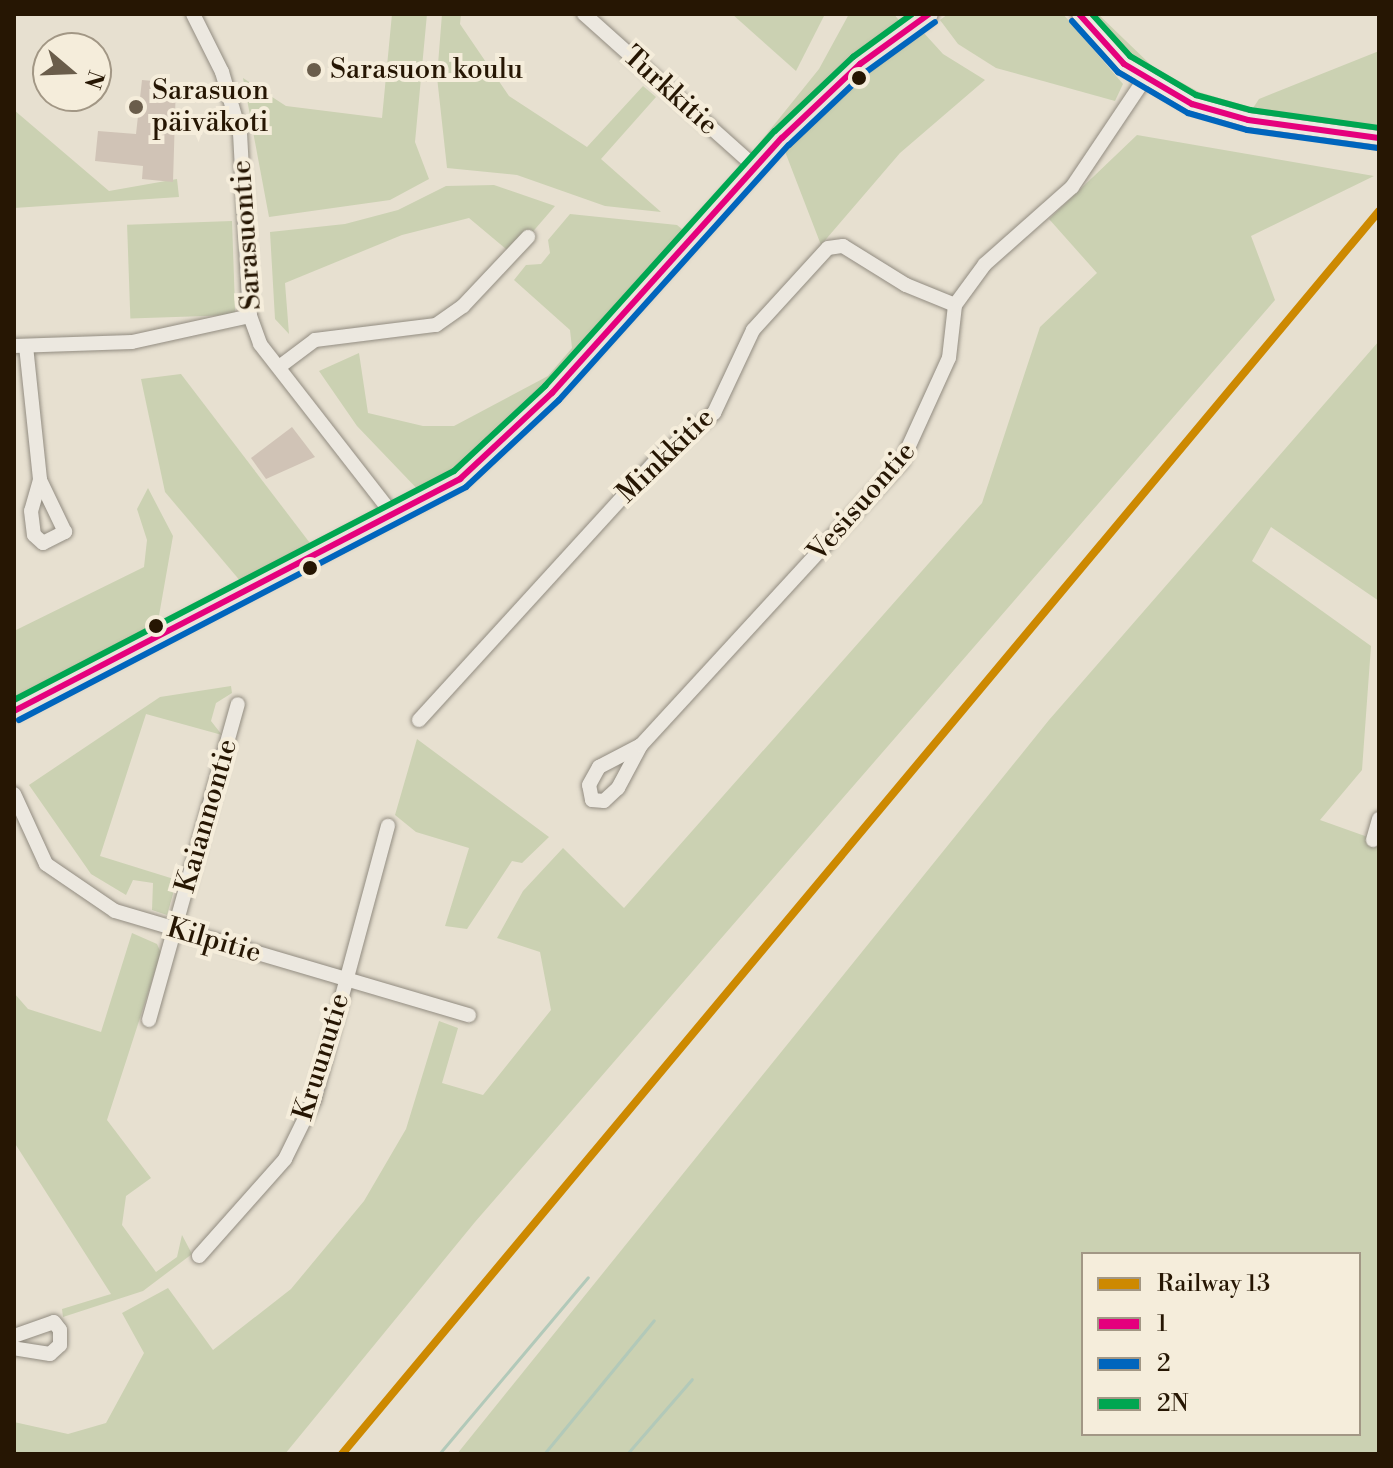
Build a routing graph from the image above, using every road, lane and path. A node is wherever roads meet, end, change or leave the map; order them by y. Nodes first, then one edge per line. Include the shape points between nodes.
1 (193, 14) edge
2 (584, 14) edge
3 (929, 14) edge
4 (1079, 14) edge
5 (1144, 80) junction
6 (1379, 138) edge
7 (756, 168) junction
8 (528, 237) dead end
9 (955, 305) junction
10 (250, 316) junction
11 (20, 346) edge
12 (279, 367) junction
13 (40, 480) dead end
14 (393, 515) junction
15 (238, 704) dead end
16 (14, 711) edge
17 (419, 720) dead end
18 (641, 745) dead end
19 (14, 794) edge
20 (1379, 819) edge
21 (388, 826) dead end
22 (1373, 840) dead end
23 (174, 931) junction
24 (347, 978) junction
25 (469, 1015) dead end
26 (149, 1020) dead end
27 (199, 1256) dead end
28 (14, 1336) edge
29 (14, 1348) edge

1 - 10 street, Sarasuontie via 222,72 240,133
2 - 7 street, Turkkitie
3 - 7 main road via 860,64
4 - 5 street
5 - 6 street via 1192,104 1248,120
5 - 9 street, Vesisuontie via 1072,187 985,264
7 - 14 main road via 508,439 460,479
8 - 12 street via 463,306 436,325 315,340
9 - 17 street, Minkkitie via 906,285 843,246 828,248 753,330 714,413 656,460
9 - 18 street, Vesisuontie via 949,358 902,461
10 - 11 street via 132,342
10 - 12 street, Sarasuontie
11 - 13 street
12 - 14 street, Sarasuontie
14 - 16 main road
15 - 23 street, Kaiannontie
19 - 23 street, Kilpitie via 46,864 115,911
20 - 22 street
21 - 24 street, Kruunutie
23 - 24 street, Kilpitie
23 - 26 street, Kaiannontie
24 - 25 street, Kilpitie
24 - 27 street, Kruunutie via 314,1100 285,1159
28 - 29 street via 54,1322 60,1330 60,1345 50,1354

